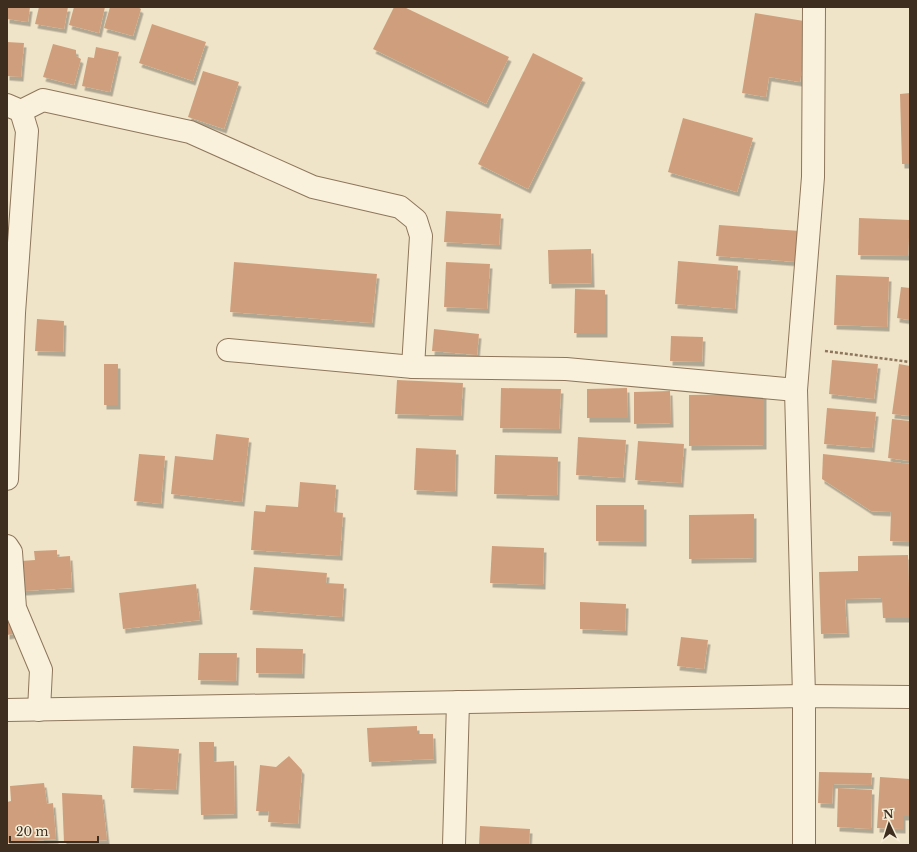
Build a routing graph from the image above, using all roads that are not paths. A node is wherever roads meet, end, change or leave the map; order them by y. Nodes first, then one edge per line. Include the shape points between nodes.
1 (814, 7) edge
2 (14, 108) edge
3 (228, 350) dead end
4 (413, 367) junction
5 (796, 390) junction
6 (7, 479) edge
7 (7, 546) edge
8 (804, 696) junction
9 (910, 697) edge
10 (458, 702) junction
11 (7, 710) edge
12 (39, 710) junction
13 (454, 845) edge
14 (804, 845) edge

1 - 5 street via 813,177
2 - 4 street via 43,100 190,132 313,187 400,207 416,220 421,236
2 - 6 street via 27,131 14,314
3 - 4 street
4 - 5 street via 566,369
5 - 8 street
7 - 12 street via 11,552 15,608 41,670
8 - 9 street
8 - 10 street
8 - 14 street
10 - 12 street
10 - 13 street
11 - 12 street

